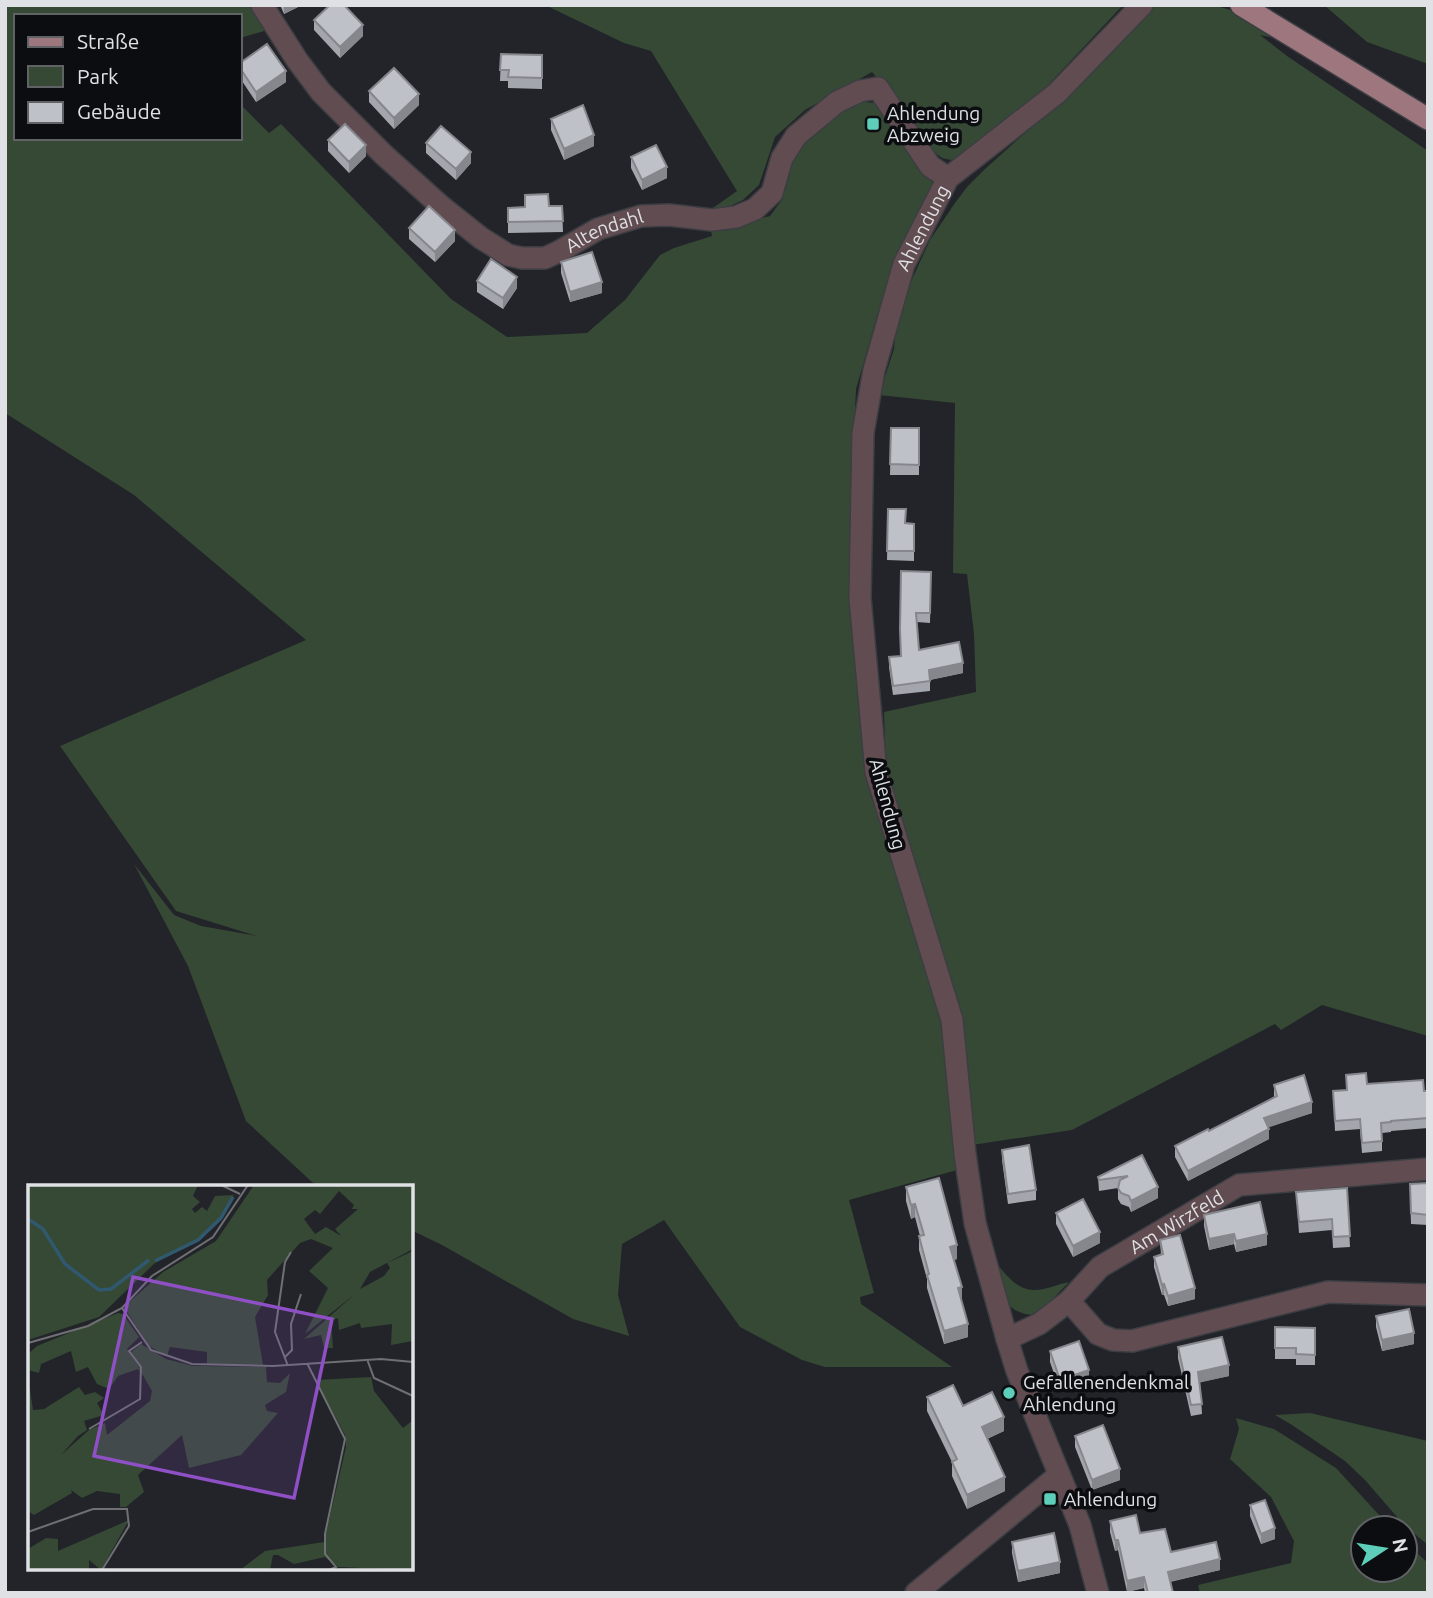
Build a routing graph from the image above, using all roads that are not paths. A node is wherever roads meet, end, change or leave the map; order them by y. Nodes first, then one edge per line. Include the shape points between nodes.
1 (262, 5) edge
2 (1142, 5) edge
3 (1241, 5) edge
4 (1428, 119) edge
5 (948, 178) junction
6 (1428, 1169) edge
7 (1428, 1295) edge
8 (1069, 1301) junction
9 (1007, 1339) junction
10 (1059, 1475) junction
11 (916, 1593) edge
12 (1098, 1593) edge

1 - 5 street, Altendahl via 321,92 442,207 508,255 545,258 598,229 641,216 712,220 755,209 772,193 782,158 796,136 837,102 860,90 878,88 930,166
2 - 5 street, Ahlendung via 1057,93
3 - 4 main road
5 - 9 street, Ahlendung via 904,264 874,370 863,433 860,597 876,772 952,1020 975,1223
6 - 8 street, Am Wirzfeld via 1238,1185 1100,1267
7 - 8 street via 1328,1292 1132,1341 1098,1334
8 - 9 street, Am Wirzfeld via 1039,1324
9 - 10 street, Ahlendung
10 - 11 street
10 - 12 street, Ahlendung via 1080,1525

